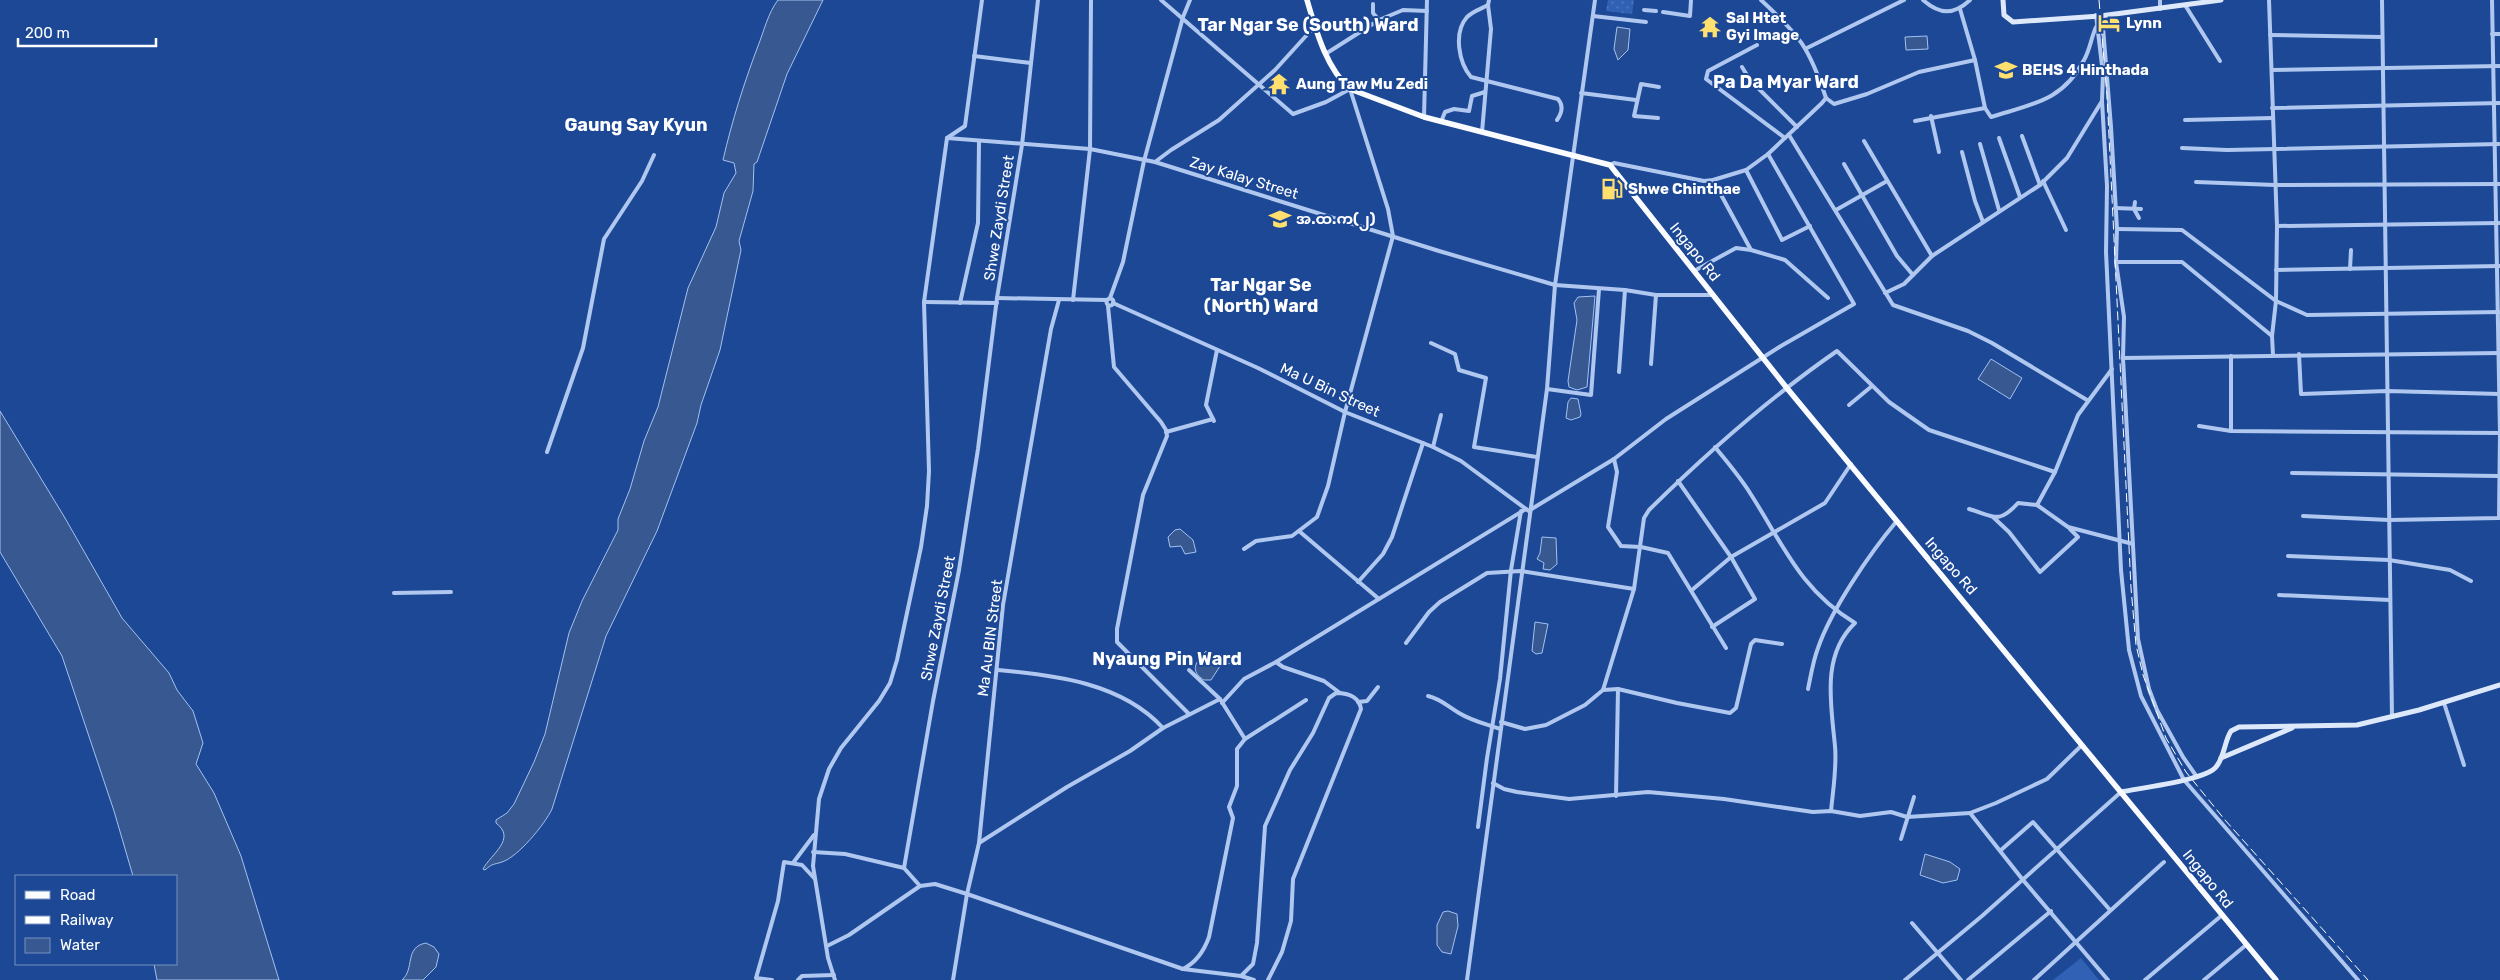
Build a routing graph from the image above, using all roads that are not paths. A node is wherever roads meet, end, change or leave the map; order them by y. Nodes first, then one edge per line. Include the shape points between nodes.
1 (982, 0) edge
2 (1038, 0) edge
3 (1091, 0) edge
4 (1161, 0) edge
5 (1190, 0) edge
6 (1307, 0) edge
7 (1427, 0) edge
8 (1490, 0) edge
9 (1595, 0) edge
10 (1691, 0) edge
11 (1761, 0) edge
12 (1904, 0) edge
13 (1923, 0) edge
14 (1970, 0) edge
15 (2003, 0) edge
16 (2160, 0) edge
17 (2221, 0) edge
18 (2269, 0) edge
19 (2382, 0) edge
20 (2492, 0) edge
21 (2204, 1) edge
22 (1373, 4) dead end
23 (1488, 5) junction
24 (2185, 5) junction
25 (1960, 9) junction
26 (2160, 9) junction
27 (1644, 10) dead end
28 (1427, 11) junction
29 (1656, 11) dead end
30 (1664, 12) dead end
31 (2099, 15) junction
32 (1593, 16) junction
33 (1183, 17) junction
34 (1379, 20) junction
35 (1646, 22) dead end
36 (1315, 26) junction
37 (2096, 27) junction
38 (2492, 34) junction
39 (2500, 34) edge
40 (2270, 35) junction
41 (2381, 37) junction
42 (1757, 45) dead end
43 (1807, 48) junction
44 (1327, 53) junction
45 (974, 56) junction
46 (1975, 60) junction
47 (2220, 61) dead end
48 (1031, 63) junction
49 (2493, 66) junction
50 (2500, 66) edge
51 (1742, 67) dead end
52 (2382, 69) junction
53 (2272, 70) junction
54 (1486, 82) junction
55 (1257, 84) junction
56 (1659, 86) dead end
57 (1350, 88) junction
58 (1485, 92) junction
59 (1581, 93) junction
60 (1826, 98) junction
61 (1636, 100) junction
62 (2102, 100) junction
63 (2493, 103) junction
64 (2500, 103) edge
65 (2383, 106) junction
66 (1985, 108) junction
67 (2272, 108) junction
68 (1931, 116) junction
69 (1424, 117) junction
70 (1658, 118) dead end
71 (2273, 118) junction
72 (1556, 120) dead end
73 (2185, 120) dead end
74 (1915, 121) dead end
75 (1441, 122) junction
76 (1796, 127) junction
77 (1482, 132) junction
78 (1789, 135) junction
79 (2022, 136) dead end
80 (947, 138) junction
81 (1785, 138) junction
82 (1999, 138) dead end
83 (1864, 141) dead end
84 (979, 142) junction
85 (1980, 144) dead end
86 (2493, 144) junction
87 (2500, 144) edge
88 (1022, 145) junction
89 (2383, 145) junction
90 (2182, 148) dead end
91 (2273, 148) junction
92 (1090, 149) junction
93 (1939, 152) dead end
94 (1962, 152) dead end
95 (654, 154) dead end
96 (1768, 154) junction
97 (1575, 156) junction
98 (1144, 161) junction
99 (1155, 162) junction
100 (1844, 164) dead end
101 (1610, 165) junction
102 (1746, 170) junction
103 (1713, 180) junction
104 (1887, 181) junction
105 (2196, 182) dead end
106 (2041, 183) junction
107 (2383, 184) junction
108 (2498, 184) edge
109 (2275, 185) junction
110 (1861, 195) junction
111 (2020, 197) junction
112 (2135, 202) dead end
113 (2115, 208) junction
114 (2141, 209) dead end
115 (1836, 210) junction
116 (1999, 210) junction
117 (2134, 210) junction
118 (2139, 218) dead end
119 (1983, 222) junction
120 (2498, 223) edge
121 (1810, 226) junction
122 (2277, 226) junction
123 (2385, 226) junction
124 (2117, 229) junction
125 (2066, 230) dead end
126 (1393, 236) junction
127 (1751, 250) junction
128 (2351, 250) dead end
129 (1932, 256) junction
130 (2116, 262) junction
131 (2498, 266) edge
132 (2385, 268) junction
133 (2350, 269) junction
134 (2276, 270) junction
135 (1694, 271) junction
136 (1913, 275) junction
137 (1555, 285) junction
138 (1598, 289) junction
139 (1626, 290) junction
140 (1885, 293) junction
141 (1656, 295) junction
142 (1713, 295) junction
143 (997, 298) junction
144 (1828, 298) dead end
145 (1060, 300) junction
146 (1073, 300) junction
147 (1110, 300) junction
148 (2276, 301) junction
149 (924, 302) junction
150 (960, 303) junction
151 (997, 303) junction
152 (2385, 312) junction
153 (2498, 312) edge
154 (2272, 336) junction
155 (1431, 343) dead end
156 (1217, 350) junction
157 (2385, 353) junction
158 (2499, 353) edge
159 (2300, 354) junction
160 (2273, 355) junction
161 (2231, 356) junction
162 (1764, 358) junction
163 (2123, 358) junction
164 (1651, 364) dead end
165 (2112, 369) junction
166 (1619, 372) dead end
167 (1872, 386) junction
168 (1786, 387) junction
169 (1547, 388) junction
170 (2387, 391) junction
171 (2499, 394) edge
172 (2087, 400) junction
173 (1849, 405) dead end
174 (1345, 412) junction
175 (1440, 415) dead end
176 (2199, 426) dead end
177 (1166, 432) junction
178 (2231, 432) junction
179 (2389, 432) junction
180 (2500, 433) edge
181 (1423, 443) junction
182 (1433, 447) junction
183 (1715, 447) junction
184 (547, 452) dead end
185 (1537, 457) junction
186 (1614, 459) junction
187 (1851, 464) junction
188 (2499, 470) edge
189 (2055, 472) junction
190 (2292, 473) dead end
191 (2387, 475) junction
192 (2498, 476) junction
193 (1678, 481) junction
194 (2037, 506) junction
195 (1969, 509) dead end
196 (1528, 510) junction
197 (1520, 511) junction
198 (2303, 516) dead end
199 (1993, 518) junction
200 (2389, 520) junction
201 (1896, 522) junction
202 (2068, 527) junction
203 (1299, 530) junction
204 (1774, 533) junction
205 (2120, 540) junction
206 (2133, 544) junction
207 (1641, 547) junction
208 (1244, 549) dead end
209 (2288, 556) dead end
210 (1731, 557) junction
211 (2389, 560) junction
212 (1511, 570) junction
213 (1521, 571) junction
214 (2471, 581) dead end
215 (1358, 582) junction
216 (1634, 589) junction
217 (1692, 590) junction
218 (451, 592) dead end
219 (394, 593) dead end
220 (2279, 595) dead end
221 (1379, 599) junction
222 (2390, 600) junction
223 (1836, 612) junction
224 (1712, 627) junction
225 (1406, 643) dead end
226 (1782, 644) dead end
227 (1726, 648) dead end
228 (1276, 662) junction
229 (998, 670) junction
230 (1190, 670) dead end
231 (2500, 685) edge
232 (1378, 687) dead end
233 (1618, 689) junction
234 (1808, 689) dead end
235 (1603, 690) junction
236 (1340, 693) junction
237 (1428, 696) dead end
238 (1306, 700) dead end
239 (1221, 701) junction
240 (1358, 702) junction
241 (2444, 703) junction
242 (1189, 714) junction
243 (2392, 717) junction
244 (1500, 722) junction
245 (1491, 726) junction
246 (1163, 728) junction
247 (2294, 728) junction
248 (1500, 729) junction
249 (1245, 739) junction
250 (2083, 744) junction
251 (2221, 758) junction
252 (2464, 765) dead end
253 (2198, 777) junction
254 (2184, 780) junction
255 (1493, 783) junction
256 (2121, 792) junction
257 (1616, 796) junction
258 (1914, 797) dead end
259 (1831, 811) junction
260 (1970, 813) junction
261 (1908, 817) junction
262 (1478, 827) dead end
263 (815, 834) junction
264 (1900, 839) dead end
265 (979, 843) junction
266 (2001, 850) junction
267 (2056, 850) junction
268 (813, 852) junction
269 (2164, 862) dead end
270 (793, 863) junction
271 (904, 868) junction
272 (815, 879) junction
273 (2023, 880) junction
274 (920, 886) junction
275 (967, 894) junction
276 (2110, 910) junction
277 (2051, 911) junction
278 (2222, 916) junction
279 (1912, 923) dead end
280 (2077, 941) junction
281 (2246, 945) junction
282 (827, 946) junction
283 (1938, 951) junction
284 (1184, 970) junction
285 (1242, 976) junction
286 (835, 978) edge
287 (2273, 979) edge
288 (772, 980) edge
289 (798, 980) edge
290 (953, 980) edge
291 (1254, 980) edge
292 (1268, 980) edge
293 (1467, 980) edge
294 (1905, 980) edge
295 (1961, 980) edge
296 (1968, 980) edge
297 (2034, 980) edge
298 (2108, 980) edge
299 (2145, 980) edge
300 (2204, 980) edge
301 (2358, 980) edge

1 - 45 street
2 - 48 street, Shwe Zaydi Street
3 - 92 street
4 - 33 street
5 - 33 street
6 - 36 main road
7 - 28 street
8 - 23 street
9 - 32 street
10 - 30 street via 1690,16
11 - 43 street via 1794,30
12 - 43 street
13 - 25 street via 1941,10 1953,12
14 - 25 street
15 - 31 main road via 2004,15 2013,22
16 - 26 street
17 - 21 main road
18 - 40 street
19 - 41 street
20 - 38 street
21 - 24 main road
22 - 34 street via 1373,13
23 - 54 street via 1491,28
23 - 54 street via 1463,23 1460,52 1471,77
24 - 26 main road
24 - 47 street
25 - 46 street
26 - 31 main road
27 - 29 street
28 - 34 street via 1404,10
28 - 69 street
31 - 37 street
31 - 113 street via 2110,100
32 - 35 street
32 - 59 street
33 - 55 street
33 - 98 street
34 - 44 street
36 - 44 main road
36 - 55 street
37 - 62 street via 2103,74
37 - 66 street via 2092,45 2079,69 2060,92 1991,117
38 - 39 street
38 - 49 street
40 - 41 street
40 - 53 street
41 - 52 street
42 - 81 street via 1708,70 1706,79
43 - 60 street
44 - 57 main road via 1340,81
45 - 48 street
45 - 80 street via 965,126
46 - 60 street via 1919,72 1834,104
46 - 66 street
48 - 88 street, Shwe Zaydi Street
49 - 50 street
49 - 52 street
49 - 63 street
51 - 76 street via 1750,80
52 - 53 street
52 - 65 street
53 - 67 street
54 - 58 street
54 - 72 street via 1558,99 1562,110
55 - 57 street via 1293,114 1326,102
55 - 99 street via 1219,120
56 - 61 street via 1641,84
57 - 69 main road
57 - 126 street via 1388,209
58 - 75 street via 1472,96 1469,111 1454,109 1445,112
58 - 77 street
59 - 61 street
59 - 97 street
60 - 76 street
61 - 70 street via 1634,116
62 - 106 street via 2067,158
62 - 165 street
63 - 64 street
63 - 65 street
63 - 86 street
65 - 67 street
65 - 89 street
66 - 68 street
67 - 71 street
68 - 74 street
68 - 93 street
69 - 75 main road
71 - 73 street
71 - 91 street
75 - 77 main road
76 - 78 street
77 - 97 main road
78 - 81 street
78 - 115 street
79 - 106 street
80 - 84 street, Zay Kalay Street
80 - 149 street
81 - 96 street
82 - 111 street
83 - 104 street
84 - 88 street, Zay Kalay Street
84 - 150 street via 978,223
85 - 116 street
86 - 87 street
86 - 89 street
86 - 108 street
88 - 92 street, Zay Kalay Street
88 - 143 street, Shwe Zaydi Street
89 - 91 street
89 - 107 street
90 - 91 street
91 - 109 street
92 - 98 street, Zay Kalay Street
92 - 146 street
94 - 119 street
95 - 184 street via 642,181 604,239 583,348
96 - 102 street
96 - 121 street
97 - 101 main road
97 - 137 street
98 - 99 street, Zay Kalay Street
98 - 147 street via 1123,262
99 - 126 street, Zay Kalay Street
100 - 110 street
101 - 103 street via 1614,162 1704,181
101 - 135 main road, Ingapo Rd
102 - 103 street
102 - 121 street via 1782,240
103 - 127 street
104 - 110 street
104 - 129 street
105 - 109 street
106 - 111 street
106 - 125 street
107 - 108 street
107 - 109 street
107 - 123 street
108 - 120 street
109 - 122 street
110 - 115 street
110 - 136 street via 1897,256
111 - 116 street
112 - 117 street
113 - 117 street
113 - 124 street
114 - 117 street
115 - 140 street
116 - 119 street
117 - 118 street
119 - 129 street
120 - 123 street
120 - 131 street
121 - 162 street via 1854,304
122 - 123 street
122 - 134 street
123 - 132 street
124 - 130 street
124 - 148 street via 2182,230
126 - 137 street, Zay Kalay Street
126 - 174 street
127 - 135 street via 1736,248
127 - 144 street via 1785,260
128 - 133 street
129 - 136 street
130 - 154 street via 2182,262
130 - 163 street via 2124,316
131 - 132 street
131 - 153 street
132 - 133 street
132 - 152 street
133 - 134 street
134 - 148 street
135 - 142 main road, Ingapo Rd
136 - 140 street via 1904,284
137 - 138 street, Zay Kalay Street
137 - 169 street
138 - 139 street, Zay Kalay Street
138 - 169 street via 1591,395
139 - 141 street, Zay Kalay Street
139 - 166 street
140 - 172 street via 1894,305 1992,342
141 - 142 street, Zay Kalay Street
141 - 164 street
142 - 162 main road, Ingapo Rd
143 - 145 street, Ma U Bin Street
143 - 151 street, Shwe Zaydi Street
145 - 146 street, Ma U Bin Street
145 - 229 street, Ma Au BIN Street via 1051,329 1006,590
146 - 147 street, Ma U Bin Street
147 - 156 street, Ma U Bin Street
147 - 177 street via 1114,367
148 - 152 street via 2308,315
148 - 154 street
149 - 150 street
149 - 263 street via 929,471 927,506 915,576 890,683 829,769
150 - 151 street
151 - 271 street, Shwe Zaydi Street via 961,556
152 - 153 street
152 - 157 street
153 - 158 street
154 - 160 street
155 - 185 street via 1455,354 1459,370 1486,378 1474,447
156 - 174 street, Ma U Bin Street
156 - 177 street via 1206,405 1213,420
157 - 158 street
157 - 159 street
157 - 170 street
158 - 171 street
159 - 160 street
159 - 170 street via 2301,394
160 - 161 street
161 - 163 street
161 - 178 street
162 - 168 main road, Ingapo Rd
162 - 186 street via 1666,419
163 - 206 street
165 - 172 street
165 - 205 street
167 - 168 street via 1837,351
167 - 173 street
167 - 189 street via 1929,430
168 - 183 street
168 - 187 main road, Ingapo Rd
169 - 185 street
170 - 171 street
170 - 179 street
171 - 180 street
172 - 189 street
174 - 181 street, Ma U Bin Street
174 - 203 street via 1328,486 1317,517
175 - 182 street
176 - 178 street
177 - 242 street via 1143,495 1116,636 1117,642
178 - 179 street
179 - 180 street
179 - 191 street
180 - 188 street
181 - 182 street, Ma U Bin Street
181 - 215 street via 1392,537 1383,554
182 - 196 street, Ma U Bin Street via 1461,461
183 - 193 street
183 - 204 street via 1750,492
185 - 196 street
186 - 196 street
186 - 207 street via 1617,472 1608,528 1621,546
187 - 201 main road, Ingapo Rd
187 - 204 street via 1825,503
188 - 192 street
189 - 194 street
190 - 191 street
191 - 192 street
191 - 200 street
192 - 200 street via 2499,518
193 - 207 street via 1644,518
193 - 210 street
194 - 199 street via 2018,503 2007,515
194 - 202 street
195 - 199 street
196 - 197 street
196 - 213 street
197 - 212 street
197 - 221 street
198 - 200 street
199 - 202 street via 2009,532 2040,572 2078,537
200 - 211 street
201 - 223 street
201 - 250 main road, Ingapo Rd
202 - 205 street
203 - 208 street via 1292,536 1256,541
203 - 215 street
204 - 210 street
204 - 223 street via 1806,582
205 - 206 street
205 - 254 street via 2129,650 2141,696
206 - 253 street via 2138,639 2149,689 2175,742
207 - 216 street
207 - 217 street via 1668,553
209 - 211 street
210 - 217 street
210 - 224 street via 1755,599
211 - 214 street via 2450,570
211 - 222 street
212 - 213 street
212 - 225 street via 1488,573 1454,592 1429,612
212 - 245 street via 1500,684
213 - 216 street
213 - 244 street
215 - 221 street
216 - 235 street
217 - 224 street
218 - 219 street
220 - 222 street
221 - 228 street
222 - 243 street
223 - 234 street via 1817,649
223 - 259 street via 1855,623 1838,643 1831,681 1835,747
224 - 227 street
226 - 233 street via 1754,640 1736,708 1730,713
228 - 236 street via 1284,668 1324,681
228 - 239 street via 1244,679
229 - 246 street via 1082,683 1121,696 1146,711
229 - 265 street, Ma Au BIN Street
230 - 239 street
231 - 241 main road
232 - 240 street via 1368,701
233 - 235 street
233 - 257 street
235 - 244 street via 1585,705 1546,725 1524,730
236 - 240 street
236 - 285 street via 1329,698 1313,733 1290,770 1265,826 1254,964
237 - 245 street via 1441,699 1457,712
238 - 249 street
239 - 242 street
239 - 249 street
240 - 292 street via 1361,709 1293,879 1291,921 1282,952
241 - 243 main road
241 - 252 street
242 - 246 street
243 - 247 main road via 2345,726
244 - 248 street
245 - 248 street
245 - 262 street
246 - 265 street
247 - 251 main road
247 - 251 main road via 2235,728 2228,736
248 - 255 street
249 - 284 street via 1235,753 1237,786 1229,806 1233,818 1209,936 1206,947
250 - 256 main road, Ingapo Rd
250 - 260 street via 2047,779
251 - 253 main road via 2216,768
253 - 254 main road
254 - 256 main road
254 - 301 street
255 - 257 street via 1504,789 1569,799
255 - 293 street
256 - 267 street
256 - 278 main road, Ingapo Rd
257 - 259 street via 1648,792 1813,812
258 - 261 street
259 - 261 street via 1860,816 1891,812
260 - 261 street
260 - 266 street
261 - 264 street
263 - 268 street
263 - 270 street
265 - 275 street, Ma Au BIN Street
266 - 267 street via 2033,822
266 - 273 street
267 - 273 street
267 - 276 street
268 - 271 street via 845,854
268 - 272 street
269 - 276 street
270 - 272 street via 802,864
270 - 288 street via 784,862 778,901 756,978
271 - 274 street
272 - 282 street
273 - 277 street
273 - 283 street
274 - 275 street via 935,884
274 - 282 street via 849,935
275 - 284 street
275 - 290 street, Ma Au BIN Street
276 - 280 street
277 - 280 street
277 - 296 street
278 - 281 main road, Ingapo Rd
278 - 299 street
279 - 283 street
280 - 297 street
280 - 298 street
281 - 287 main road, Ingapo Rd
281 - 300 street
282 - 286 street
283 - 294 street
283 - 295 street
284 - 285 street
285 - 291 street
286 - 289 street via 810,974

